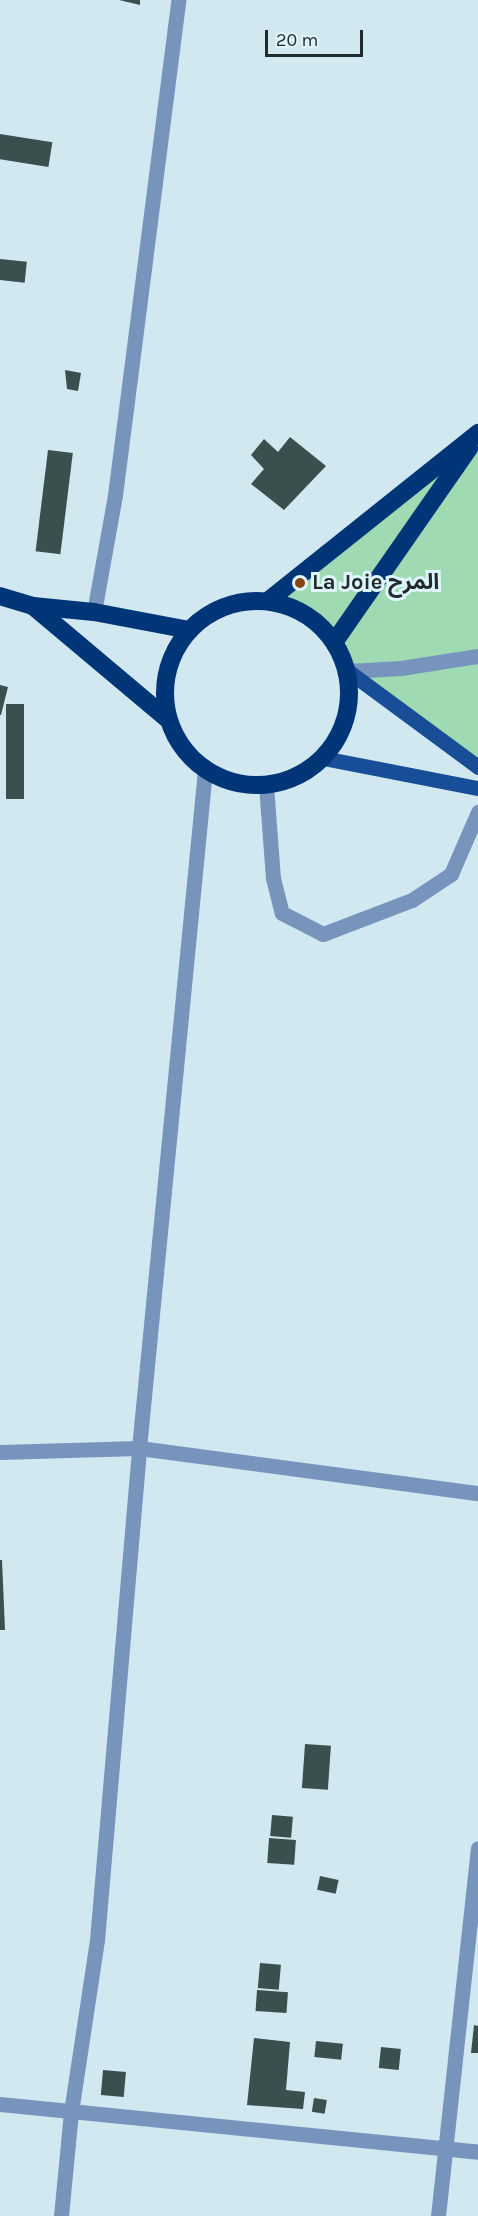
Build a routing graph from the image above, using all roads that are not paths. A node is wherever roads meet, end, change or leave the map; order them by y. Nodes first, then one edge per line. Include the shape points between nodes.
1 (178, 0) edge
2 (478, 434) edge
3 (0, 597) edge
4 (269, 600) junction
5 (33, 606) junction
6 (94, 612) junction
7 (189, 630) junction
8 (335, 641) junction
9 (478, 656) edge
10 (348, 671) junction
11 (167, 719) junction
12 (323, 758) junction
13 (478, 767) edge
14 (205, 770) junction
15 (266, 786) junction
16 (478, 788) edge
17 (478, 812) edge
18 (139, 1448) junction
19 (0, 1452) edge
20 (478, 1493) edge
21 (478, 1848) edge
22 (0, 2104) edge
23 (71, 2112) junction
24 (444, 2149) junction
25 (478, 2152) edge
26 (61, 2216) edge
27 (438, 2216) edge

1 - 6 street via 115,495
2 - 4 highway
2 - 8 highway
3 - 5 highway
4 - 7 highway via 239,601
4 - 8 highway via 295,607 317,621
5 - 6 highway
5 - 11 highway
6 - 7 highway
7 - 11 highway via 172,657 167,677
8 - 10 highway
9 - 10 street via 401,668
10 - 12 highway via 350,694 341,733
10 - 13 main road
11 - 14 highway via 182,748
12 - 15 highway via 297,777
12 - 16 main road
14 - 15 highway via 234,783
14 - 18 street
15 - 17 street via 273,878 282,913 323,934 412,900 451,874
18 - 19 street
18 - 20 street
18 - 23 street via 97,1940
21 - 24 street
22 - 23 street
23 - 24 street
23 - 26 street
24 - 25 street
24 - 27 street

